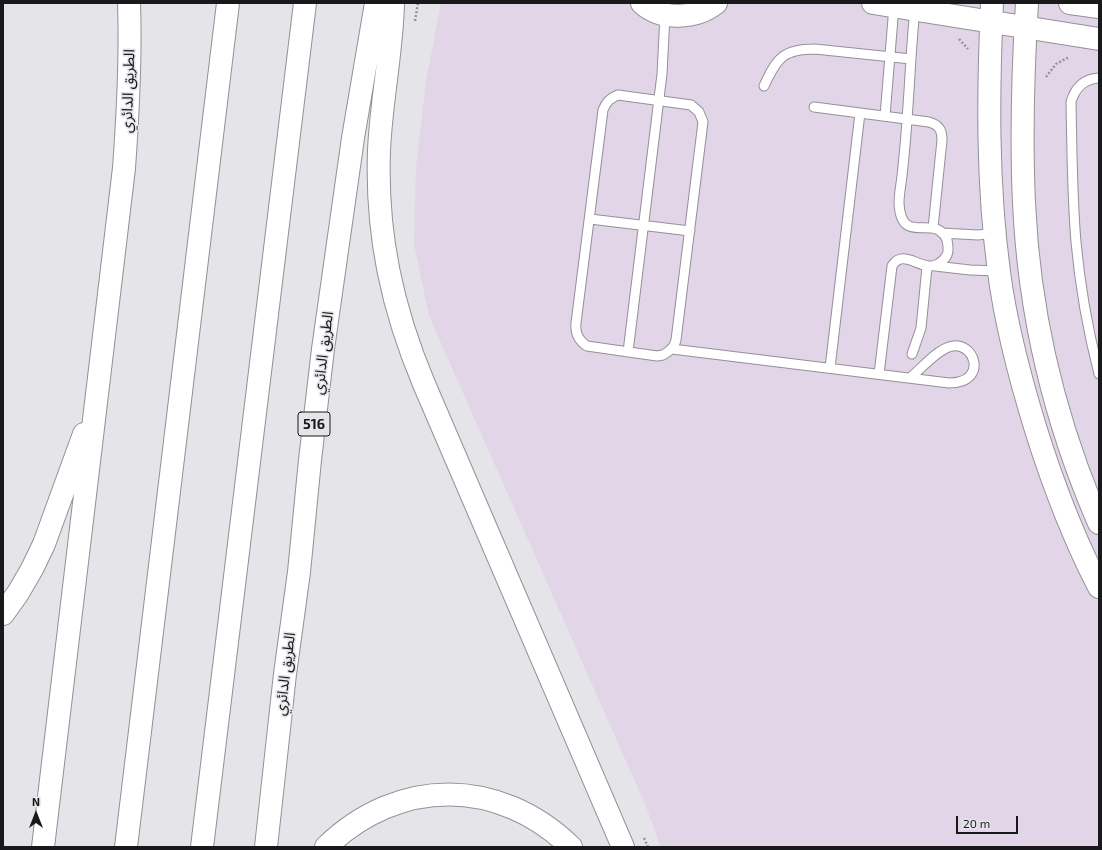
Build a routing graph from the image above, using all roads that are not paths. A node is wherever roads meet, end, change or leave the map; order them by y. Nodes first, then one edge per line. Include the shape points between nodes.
1 (129, 3) edge
2 (228, 3) edge
3 (305, 3) edge
4 (376, 3) edge
5 (393, 3) edge
6 (642, 3) edge
7 (716, 3) edge
8 (1027, 3) edge
9 (1070, 3) edge
10 (894, 6) edge
11 (1099, 7) edge
12 (991, 12) edge
13 (665, 15) junction
14 (1025, 27) junction
15 (1099, 39) edge
16 (890, 57) junction
17 (911, 59) junction
18 (1099, 78) edge
19 (764, 86) dead end
20 (659, 100) junction
21 (814, 107) dead end
22 (860, 113) junction
23 (885, 116) junction
24 (907, 119) junction
25 (590, 219) junction
26 (643, 225) junction
27 (933, 228) junction
28 (690, 231) junction
29 (942, 233) junction
30 (995, 233) junction
31 (931, 266) junction
32 (998, 271) junction
33 (672, 349) junction
34 (628, 352) junction
35 (912, 354) dead end
36 (830, 368) junction
37 (879, 374) junction
38 (1099, 374) edge
39 (910, 378) junction
40 (96, 407) junction
41 (1099, 523) edge
42 (1099, 587) edge
43 (3, 614) edge
44 (43, 847) edge
45 (126, 847) edge
46 (202, 847) edge
47 (266, 847) edge
48 (326, 847) edge
49 (571, 847) edge
50 (623, 847) edge

1 - 40 main road, الطريق الدائري via 124,168
2 - 45 main road
3 - 46 main road
4 - 47 main road, الطريق الدائري / 516 via 350,153 323,349
5 - 50 main road via 380,137 379,185 385,253 400,320 422,378
6 - 13 main road
7 - 13 main road via 697,14
8 - 14 main road
9 - 11 main road
10 - 12 main road
10 - 16 lane
10 - 17 lane
12 - 14 main road
12 - 30 main road via 989,141
13 - 20 lane
14 - 15 main road
14 - 41 main road via 1024,204 1033,293 1043,349 1060,417
16 - 17 lane
16 - 19 lane via 815,49 793,51 774,64
16 - 23 lane
17 - 24 lane
18 - 38 lane via 1085,81 1078,86 1071,102 1076,243 1086,316
20 - 25 lane via 618,95 605,105
20 - 26 lane
20 - 28 lane via 690,105 702,117 703,127
21 - 22 lane
22 - 23 lane
22 - 36 lane
23 - 24 lane
24 - 27 lane via 900,214 911,227
24 - 27 lane via 934,123 942,134
25 - 26 lane
25 - 34 lane via 576,334 587,346
26 - 28 lane
26 - 34 lane
27 - 29 lane
28 - 33 lane via 676,340
29 - 30 lane
29 - 31 lane via 948,247 947,255 942,262
30 - 32 main road
31 - 32 lane
31 - 35 lane via 920,328
31 - 37 lane via 906,259 898,260 892,266
32 - 42 main road via 1019,374 1051,477 1070,526
33 - 34 lane via 657,356
33 - 36 lane
36 - 37 lane
37 - 39 lane
39 - 39 lane via 958,383 970,376 973,370 973,356 963,347 949,347
40 - 43 main road via 44,544 25,581
40 - 44 main road, الطريق الدائري
48 - 49 main road via 339,834 375,811 416,797 438,795 481,797 502,803 540,822

